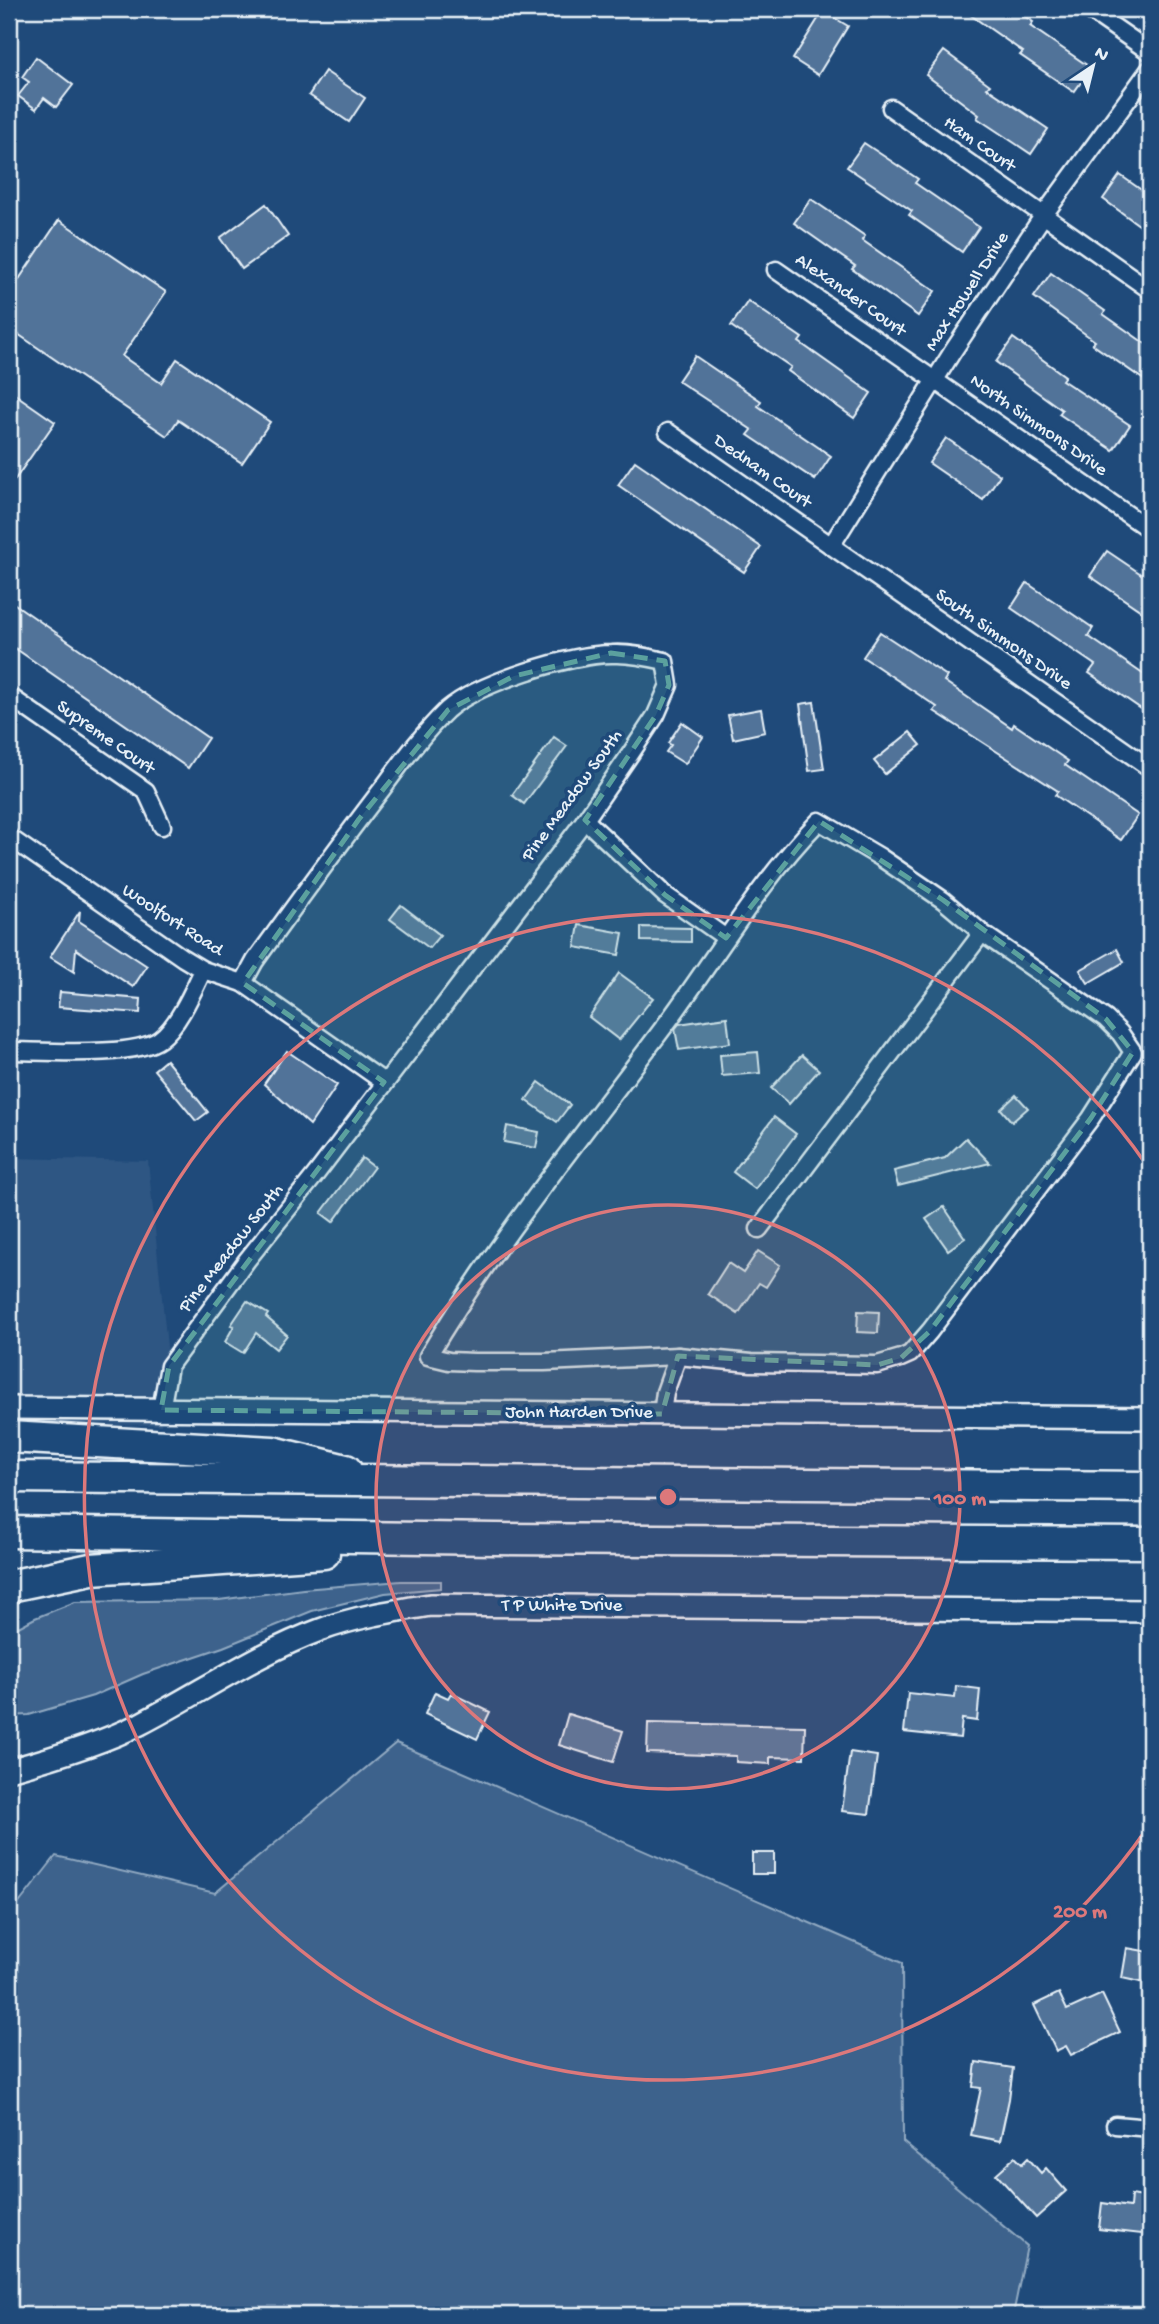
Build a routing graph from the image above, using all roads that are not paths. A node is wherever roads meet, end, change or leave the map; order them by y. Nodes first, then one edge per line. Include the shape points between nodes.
1 (1088, 9) edge
2 (1150, 52) edge
3 (1150, 69) edge
4 (891, 108) dead end
5 (1043, 216) junction
6 (776, 270) dead end
7 (1150, 289) edge
8 (936, 380) junction
9 (668, 432) dead end
10 (1150, 530) edge
11 (831, 546) junction
12 (9, 696) edge
13 (1150, 768) edge
14 (585, 820) junction
15 (162, 826) dead end
16 (9, 837) edge
17 (982, 933) junction
18 (726, 938) junction
19 (203, 970) junction
20 (243, 983) junction
21 (9, 1051) edge
22 (384, 1082) junction
23 (759, 1229) dead end
24 (678, 1356) junction
25 (9, 1408) edge
26 (161, 1410) junction
27 (662, 1414) junction
28 (1150, 1418) edge
29 (9, 1437) edge
30 (9, 1477) edge
31 (394, 1481) junction
32 (1150, 1486) edge
33 (9, 1532) edge
34 (496, 1539) junction
35 (1150, 1543) edge
36 (9, 1588) edge
37 (1150, 1611) edge
38 (9, 1770) edge
39 (1115, 2125) dead end
40 (1150, 2128) edge

1 - 2 street
3 - 5 street, Max Howell Drive
4 - 5 street, Ham Court
5 - 7 street, Ham Court
5 - 8 street, Max Howell Drive
6 - 8 street, Alexander Court
8 - 10 street, North Simmons Drive
8 - 11 street, Max Howell Drive
9 - 11 street, Dednam Court
11 - 13 street, South Simmons Drive
12 - 15 street, Supreme Court via 146,791
14 - 18 street via 665,895
14 - 20 street, Pine Meadow South via 656,715 669,685 665,661 611,653 568,661 514,676 448,710 359,819
14 - 22 street, Pine Meadow South
16 - 19 street, Woolfort Road
17 - 18 street via 943,900 819,821
17 - 23 street
17 - 24 street via 1106,1019 1133,1052 1091,1118 930,1331 901,1359 877,1365 751,1363
18 - 24 street via 515,1223 428,1356 449,1361 544,1362
19 - 20 street, Woolfort Road
19 - 21 street via 170,1029 158,1041 114,1052
20 - 22 street, Woolfort Road
22 - 26 street, Pine Meadow South via 169,1366
24 - 27 street
25 - 26 street, John Harden Drive
26 - 27 street, John Harden Drive
27 - 28 street, John Harden Drive
29 - 31 highway via 273,1452
30 - 31 highway
31 - 32 highway
33 - 34 highway
34 - 35 highway
34 - 36 highway via 91,1569
37 - 38 street, T P White Drive via 430,1605 320,1630 137,1726
39 - 40 street

